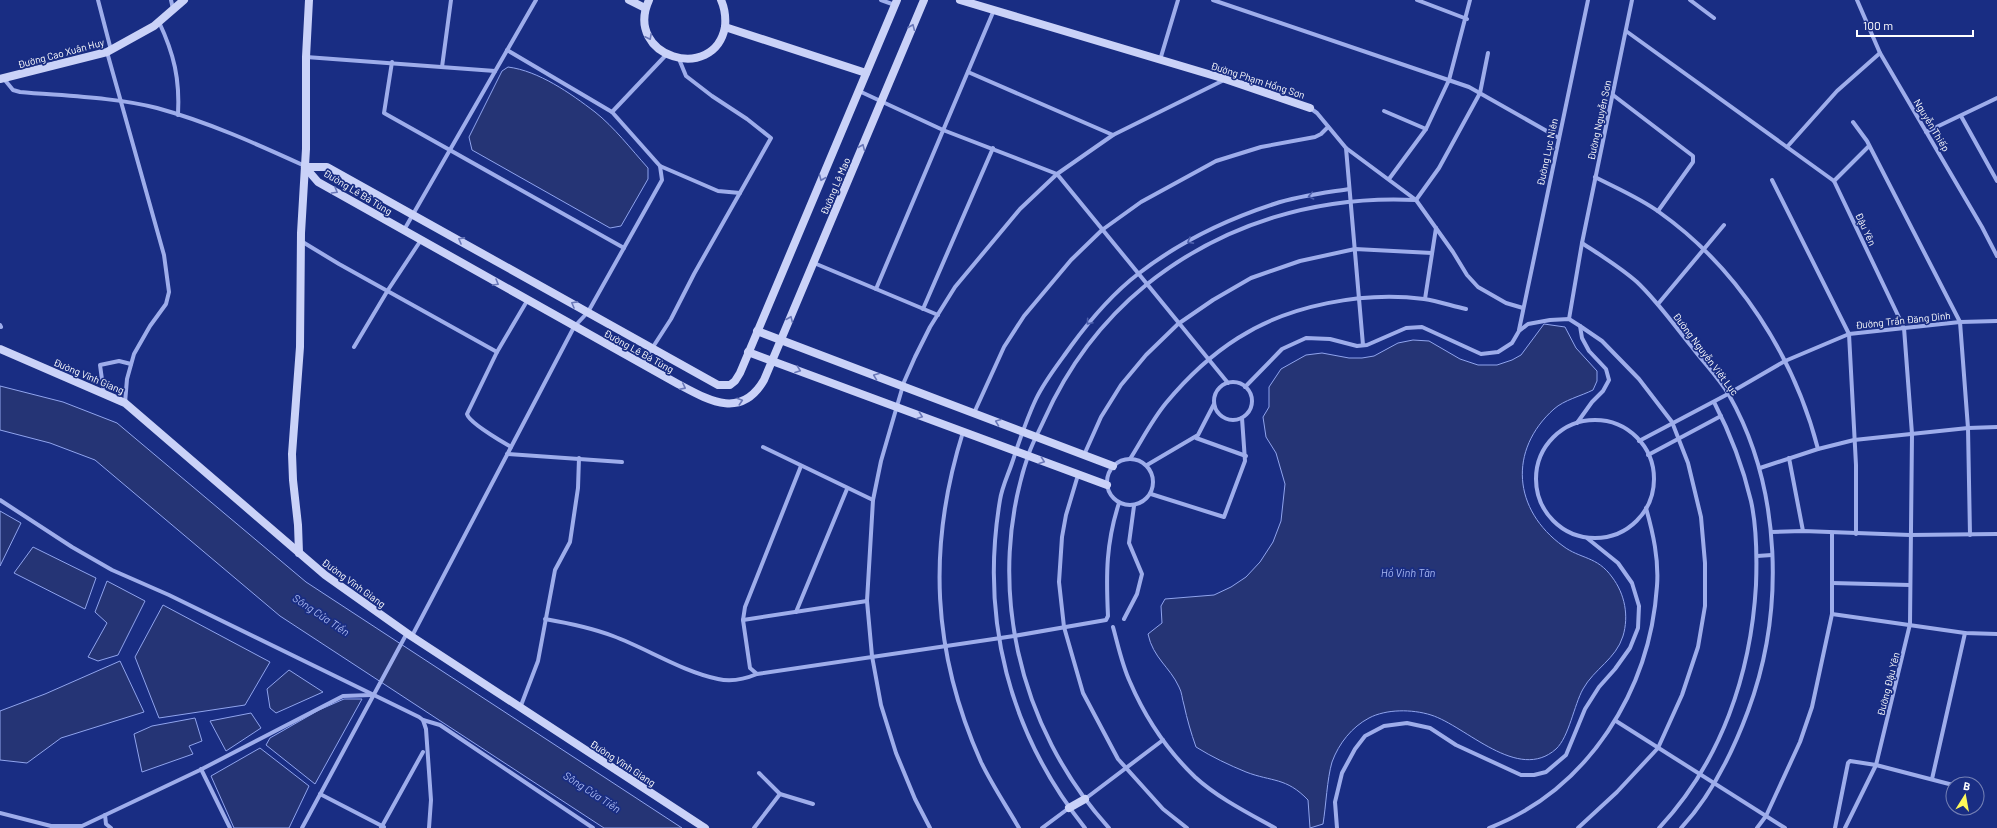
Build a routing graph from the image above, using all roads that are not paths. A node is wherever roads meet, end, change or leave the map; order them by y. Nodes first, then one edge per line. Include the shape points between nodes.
1 (98, 0) edge
2 (171, 0) edge
3 (184, 0) edge
4 (309, 0) edge
5 (451, 0) edge
6 (536, 0) edge
7 (629, 0) edge
8 (721, 0) edge
9 (881, 0) edge
10 (924, 0) edge
11 (960, 0) edge
12 (1178, 0) edge
13 (1213, 0) edge
14 (1417, 0) edge
15 (1470, 0) edge
16 (1588, 0) edge
17 (1632, 0) edge
18 (1690, 0) edge
19 (1857, 0) edge
20 (896, 3) edge
21 (647, 4) edge
22 (173, 9) junction
23 (994, 10) junction
24 (1467, 18) junction
25 (1714, 18) dead end
26 (159, 22) junction
27 (725, 27) junction
28 (1626, 31) junction
29 (508, 50) junction
30 (109, 52) junction
31 (1488, 53) dead end
32 (1880, 53) junction
33 (666, 55) junction
34 (306, 57) junction
35 (679, 59) junction
36 (1160, 60) junction
37 (392, 62) junction
38 (442, 67) junction
39 (495, 72) junction
40 (968, 72) junction
41 (866, 73) junction
42 (2, 79) edge
43 (1225, 79) junction
44 (1449, 80) junction
45 (859, 91) junction
46 (1480, 93) junction
47 (1613, 96) junction
48 (1997, 98) edge
49 (120, 102) junction
50 (881, 102) junction
51 (1310, 108) joint
52 (1384, 111) dead end
53 (612, 112) junction
54 (178, 115) junction
55 (1961, 116) junction
56 (1853, 122) dead end
57 (1328, 127) junction
58 (1426, 129) junction
59 (943, 130) junction
60 (1926, 132) junction
61 (1113, 135) junction
62 (1559, 138) junction
63 (1869, 146) junction
64 (1787, 147) junction
65 (993, 148) junction
66 (1346, 148) junction
67 (450, 150) junction
68 (660, 166) junction
69 (305, 167) junction
70 (1057, 174) junction
71 (1595, 177) junction
72 (1389, 180) junction
73 (1772, 180) dead end
74 (1834, 181) junction
75 (1997, 181) edge
76 (1349, 189) junction
77 (740, 193) junction
78 (1416, 200) junction
79 (1350, 201) junction
80 (1658, 211) junction
81 (413, 213) junction
82 (1724, 226) dead end
83 (1436, 228) junction
84 (404, 230) junction
85 (1102, 230) junction
86 (301, 240) junction
87 (421, 240) junction
88 (1582, 243) junction
89 (624, 248) junction
90 (1355, 250) junction
91 (1704, 250) junction
92 (1432, 253) junction
93 (1997, 256) edge
94 (813, 263) junction
95 (1138, 274) junction
96 (1146, 285) junction
97 (876, 289) junction
98 (388, 290) junction
99 (1359, 299) junction
100 (1425, 299) junction
101 (527, 301) junction
102 (1658, 304) junction
103 (923, 308) junction
104 (1523, 308) junction
105 (1466, 309) dead end
106 (588, 312) junction
107 (938, 314) junction
108 (1569, 319) junction
109 (1997, 321) edge
110 (1960, 322) junction
111 (1178, 324) junction
112 (1580, 326) junction
113 (574, 327) junction
114 (1904, 328) junction
115 (757, 331) junction
116 (1519, 331) junction
117 (1849, 334) junction
118 (781, 340) junction
119 (1363, 345) junction
120 (354, 347) dead end
121 (652, 348) junction
122 (0, 349) edge
123 (497, 352) junction
124 (748, 352) junction
125 (772, 360) junction
126 (1208, 361) junction
127 (1785, 361) junction
128 (131, 364) junction
129 (642, 364) junction
130 (740, 373) joint
131 (764, 380) joint
132 (1228, 383) junction
133 (903, 386) junction
134 (1245, 387) junction
135 (104, 394) junction
136 (1728, 394) junction
137 (1714, 402) junction
138 (125, 403) junction
139 (1214, 404) junction
140 (898, 407) junction
141 (974, 413) junction
142 (1721, 416) junction
143 (1242, 418) junction
144 (1672, 422) junction
145 (1577, 423) junction
146 (1997, 427) edge
147 (1968, 428) junction
148 (1023, 431) junction
149 (963, 432) junction
150 (1912, 434) junction
151 (1036, 436) junction
152 (1196, 438) junction
153 (1678, 438) junction
154 (1639, 440) junction
155 (1854, 440) junction
156 (511, 446) junction
157 (763, 447) dead end
158 (1818, 448) junction
159 (1016, 451) junction
160 (507, 454) junction
161 (1084, 455) junction
162 (1648, 455) junction
163 (1028, 456) junction
164 (1246, 456) junction
165 (579, 458) junction
166 (1789, 458) junction
167 (1130, 459) junction
168 (622, 462) dead end
169 (1147, 465) junction
170 (801, 466) junction
171 (1113, 466) junction
172 (1760, 468) junction
173 (1078, 475) junction
174 (1107, 485) junction
175 (847, 489) junction
176 (1151, 494) junction
177 (0, 500) edge
178 (873, 500) junction
179 (1119, 503) junction
180 (1134, 506) junction
181 (1646, 508) junction
182 (1803, 531) junction
183 (1771, 532) junction
184 (1832, 533) junction
185 (1856, 534) junction
186 (1997, 534) edge
187 (1910, 535) junction
188 (1970, 535) junction
189 (1587, 538) junction
190 (299, 553) junction
191 (1772, 555) junction
192 (1757, 556) junction
193 (1832, 584) junction
194 (1910, 585) junction
195 (867, 601) junction
196 (796, 612) junction
197 (1832, 614) junction
198 (545, 619) junction
199 (1124, 619) dead end
200 (743, 620) junction
201 (1910, 624) junction
202 (1064, 627) junction
203 (1113, 627) dead end
204 (1965, 633) junction
205 (1997, 634) edge
206 (409, 635) junction
207 (1014, 636) junction
208 (998, 638) junction
209 (945, 646) junction
210 (872, 656) junction
211 (757, 674) junction
212 (373, 695) junction
213 (520, 708) junction
214 (423, 720) junction
215 (1616, 721) junction
216 (1162, 740) junction
217 (1658, 748) junction
218 (422, 752) dead end
219 (1876, 765) junction
220 (1126, 768) junction
221 (202, 769) junction
222 (759, 773) dead end
223 (1700, 775) junction
224 (1932, 779) junction
225 (1716, 783) junction
226 (1945, 783) edge
227 (320, 794) junction
228 (780, 794) junction
229 (1085, 799) junction
230 (813, 804) dead end
231 (1068, 808) junction
232 (0, 813) edge
233 (104, 815) junction
234 (1766, 816) junction
235 (105, 826) edge
236 (51, 827) edge
237 (383, 827) edge
238 (1498, 827) edge
239 (111, 828) edge
240 (230, 828) edge
241 (302, 828) edge
242 (429, 828) edge
243 (593, 828) edge
244 (705, 828) edge
245 (754, 828) edge
246 (930, 828) edge
247 (1020, 828) edge
248 (1042, 828) edge
249 (1085, 828) edge
250 (1109, 828) edge
251 (1187, 828) edge
252 (1275, 828) edge
253 (1338, 828) edge
254 (1490, 828) edge
255 (1578, 828) edge
256 (1660, 828) edge
257 (1680, 828) edge
258 (1758, 828) edge
259 (1785, 828) edge
260 (1835, 828) edge
261 (1845, 828) edge

1 - 30 street
2 - 22 street
3 - 22 street, Đường Cao Xuân Huy
4 - 34 street
5 - 38 street
6 - 29 street
7 - 21 street
8 - 27 street via 724,6
9 - 20 street
50 -> 10 street, Đường Lê Mao
11 - 23 street, Đường Phạm Hồng Sơn
12 - 36 street
13 - 44 street
14 - 24 street
15 - 24 street
16 - 62 street, Đường Lục Niên
17 - 28 street, Đường Nguyễn Sơn
18 - 25 street
19 - 32 street, Nguyễn Thiếp
20 - 41 street, Đường Lê Mao
21 -> 33 street via 644,22 647,35
22 - 26 street, Đường Cao Xuân Huy
23 - 36 street, Đường Phạm Hồng Sơn
23 - 40 street
24 - 44 street
26 - 30 street, Đường Cao Xuân Huy
26 - 54 street via 174,60 179,89
27 - 35 street via 717,45 706,54 693,59
27 - 41 street
28 - 47 street, Đường Nguyễn Sơn
28 - 64 street, Đậu Yên
29 - 39 street
29 - 53 street
30 - 42 street, Đường Cao Xuân Huy
30 - 49 street
31 - 46 street
32 - 60 street, Nguyễn Thiếp
32 - 64 street via 1838,91
33 - 35 street
33 - 53 street
34 - 37 street
34 - 69 street
35 - 77 street via 686,76 771,138
36 - 43 street, Đường Phạm Hồng Sơn
37 - 38 street
37 - 67 street via 384,112
38 - 39 street
39 - 67 street
40 - 59 street
40 - 61 street
41 - 45 street, Đường Lê Mao
42 - 49 street via 13,90 20,92
43 - 51 street, Đường Phạm Hồng Sơn
43 - 61 street
44 - 46 street
44 - 58 street
45 - 50 street
45 -> 115 street, Đường Lê Mao
46 - 62 street
46 - 78 street via 1440,168
47 - 71 street, Đường Nguyễn Sơn
47 - 80 street via 1693,156 1692,162
48 - 55 street
49 - 54 street via 156,108
49 - 128 street via 164,255 169,292 166,304 150,326
50 - 59 street
94 -> 50 street, Đường Lê Mao
51 - 57 street, Đường Phạm Hồng Sơn
52 - 58 street
53 - 68 street
54 - 69 street via 238,136
55 - 60 street
55 - 75 street
56 - 63 street
57 - 66 street, Đường Phạm Hồng Sơn
57 - 85 street via 1315,137 1261,147 1216,161 1141,202
58 - 72 street
59 - 65 street
59 - 97 street
60 - 93 street, Nguyễn Thiếp
61 - 70 street
62 - 104 street, Đường Lục Niên
63 - 74 street
63 - 110 street
64 - 74 street, Đậu Yên
65 - 70 street
65 - 103 street
66 - 72 street, Đường Phạm Hồng Sơn
66 - 76 street
67 - 81 street
67 - 89 street
68 - 77 street via 718,190
68 - 89 street via 662,180
69 - 81 street, Đường Lê Bá Tùng via 327,167
69 -> 84 street, Đường Lê Bá Tùng via 318,182
69 - 86 street
70 - 85 street
70 - 107 street via 1020,209 955,287
71 - 80 street
71 - 88 street, Đường Nguyễn Sơn
72 - 78 street, Đường Phạm Hồng Sơn
73 - 117 street
74 - 114 street, Đậu Yên
76 - 79 street
76 -> 95 street via 1275,203 1219,225 1180,246
77 - 121 street via 671,319
78 - 79 street
78 - 83 street, Đường Phạm Hồng Sơn
79 - 90 street
79 - 96 street via 1295,210 1242,228 1192,253
80 - 91 street
81 - 84 street
106 -> 81 street, Đường Lê Bá Tùng
82 - 91 street
83 - 92 street
83 - 104 street, Đường Phạm Hồng Sơn via 1467,275 1478,287 1506,303
84 - 87 street, Đường Lê Bá Tùng
85 - 95 street
85 - 141 street via 1071,260 1024,316 1004,347
86 - 98 street
86 - 190 street via 300,347 292,454
87 - 98 street
87 -> 101 street, Đường Lê Bá Tùng
88 - 102 street, Đường Nguyễn Viết Lục via 1630,277
88 - 108 street, Đường Nguyễn Sơn
89 - 106 street
90 - 92 street
90 - 99 street
90 - 111 street via 1300,261 1251,278
91 - 102 street
91 - 127 street via 1744,296
92 - 100 street
94 - 97 street
118 -> 94 street, Đường Lê Mao
95 - 96 street
95 -> 148 street via 1088,323 1060,361 1037,398
96 - 111 street
96 - 151 street via 1112,316 1082,352 1057,391
97 - 103 street
98 - 120 street
98 - 123 street
99 - 100 street
99 - 119 street
99 - 126 street via 1331,302 1267,323 1238,338
100 - 105 street
101 - 113 street, Đường Lê Bá Tùng
101 - 123 street
102 - 136 street, Đường Nguyễn Viết Lục
103 - 107 street
104 - 116 street, Đường Lục Niên
106 - 113 street
106 - 121 street, Đường Lê Bá Tùng
107 - 133 street via 914,357
108 - 112 street
108 - 116 street via 1528,324
109 - 110 street, Đường Trần Đăng Dinh
110 - 114 street, Đường Trần Đăng Dinh
110 - 147 street
111 - 126 street
111 - 161 street via 1146,355 1121,385 1101,417
112 - 144 street via 1602,341 1639,379
112 - 145 street via 1582,338 1589,351 1606,369 1609,380 1603,392 1592,402
113 - 129 street, Đường Lê Bá Tùng
113 - 156 street
114 - 117 street, Đường Trần Đăng Dinh
114 - 150 street, Đậu Yên
115 - 118 street
115 - 124 street, Đường Lê Mao
116 - 119 street via 1512,343 1498,352 1481,354 1422,326 1406,328
117 - 127 street, Đường Trần Đăng Dinh
117 - 155 street
118 - 125 street, Đường Lê Mao
133 -> 118 street
119 - 134 street via 1306,338 1282,349
121 - 129 street
121 - 130 street, Đường Lê Bá Tùng via 718,385 730,385
122 - 135 street, Đường Vĩnh Giang
123 - 156 street via 467,415 476,424
124 - 125 street
124 - 130 street, Đường Lê Mao
125 - 131 street, Đường Lê Mao
125 -> 140 street
126 - 132 street
126 - 167 street via 1165,404
127 - 136 street, Đường Trần Đăng Dinh
127 - 158 street via 1810,417
128 - 135 street via 119,361 100,365
128 - 138 street
129 -> 131 street, Đường Lê Bá Tùng via 708,400 724,404 738,402 754,393
132 - 134 street via 1237,383
132 - 139 street via 1217,391
133 - 140 street
133 - 141 street
134 - 143 street via 1250,394 1251,403 1248,412
135 - 138 street, Đường Vĩnh Giang
136 - 137 street, Đường Trần Đăng Dinh
136 - 172 street, Đường Nguyễn Viết Lục
137 - 142 street
137 - 144 street, Đường Trần Đăng Dinh
138 - 190 street, Đường Vĩnh Giang
139 - 143 street via 1217,412 1224,418
139 - 152 street
140 -> 149 street
140 - 178 street
148 -> 141 street
142 - 153 street
142 - 192 street via 1740,463 1751,502
143 - 164 street
144 - 153 street
144 - 154 street, Đường Trần Đăng Dinh
145 - 154 street via 1611,423
145 - 189 street via 1562,430 1545,448 1537,468 1536,488 1541,504 1550,518 1567,531
146 - 147 street
147 - 150 street
147 - 188 street
148 - 151 street
148 - 159 street
149 - 159 street
149 - 209 street via 947,489 939,551
150 - 155 street
150 - 187 street, Đậu Yên
151 - 161 street
151 - 163 street
152 - 164 street
152 - 169 street
153 - 162 street
153 - 217 street via 1688,463 1701,517 1705,606 1698,647 1682,695
154 - 162 street
155 - 158 street
155 - 185 street
156 - 160 street
157 - 170 street
158 - 166 street
159 - 163 street
159 - 208 street via 1000,498 993,566
160 - 165 street
160 - 206 street
161 - 171 street
162 - 181 street via 1654,479 1652,496
163 -> 173 street
163 - 207 street via 1012,525 1009,562
164 - 176 street via 1224,517
165 - 168 street
165 - 198 street via 578,488 570,542 555,570
166 - 172 street
166 - 182 street
167 - 169 street
167 - 171 street
169 - 176 street via 1154,478
170 - 175 street
170 - 200 street via 747,600
171 - 174 street via 1109,472
172 - 183 street, Đường Nguyễn Viết Lục
173 - 174 street
173 - 202 street via 1066,514 1059,559 1060,605
174 - 179 street via 1109,493
175 - 178 street
175 - 196 street
176 - 180 street
177 - 212 street via 112,570 169,595
178 - 195 street
179 - 180 street
179 - 202 street via 1108,549 1108,617 1104,621
180 - 199 street via 1129,543 1142,574 1137,594
181 - 189 street via 1634,524 1620,533 1604,538
181 - 215 street via 1653,536 1658,584 1653,624 1648,650 1639,674
182 - 183 street
182 - 184 street
183 - 191 street, Đường Nguyễn Viết Lục
184 - 185 street
184 - 193 street
185 - 187 street
186 - 188 street
187 - 188 street
187 - 194 street, Đường Đậu Yên
189 - 253 street via 1618,563 1632,583 1639,606 1638,628 1630,648 1585,709 1566,755 1546,772 1521,775 1456,745 1430,728 1407,723 1384,726 1365,736 1342,773 1335,802
190 - 206 street, Đường Vĩnh Giang via 325,575
191 - 192 street
191 - 225 street, Đường Nguyễn Viết Lục via 1774,584 1769,635 1758,685
192 - 223 street via 1750,643 1739,689 1722,733
193 - 194 street
193 - 197 street
194 - 201 street, Đường Đậu Yên
195 - 196 street
195 - 210 street
196 - 200 street
197 - 201 street
197 - 234 street via 1806,726
198 - 211 street via 613,636 718,680 736,680
198 - 213 street via 535,670
200 - 211 street via 750,668
201 - 204 street
201 - 219 street, Đường Đậu Yên
202 - 207 street
202 - 220 street via 1083,693 1118,759
203 - 216 street via 1129,682
204 - 205 street
204 - 224 street
206 - 212 street via 401,643
206 - 213 street, Đường Vĩnh Giang
207 - 208 street
207 - 229 street via 1025,683 1042,728 1064,770
208 - 209 street
208 - 231 street via 1008,684 1023,727 1044,769
209 - 210 street
209 - 247 street via 961,712 982,764
210 - 211 street
210 - 246 street via 881,705 896,753
212 - 214 street
212 - 221 street via 343,696
212 - 227 street
213 - 244 street, Đường Vĩnh Giang
214 - 242 street via 426,729 431,800
214 - 243 street via 440,725
215 - 217 street
215 - 238 street via 1575,774 1537,804
216 - 220 street
216 - 252 street via 1196,777 1233,804
217 - 223 street
217 - 255 street via 1617,792
218 - 237 street
219 - 224 street
219 - 260 street via 1854,760 1848,763
219 - 261 street, Đường Đậu Yên
220 - 229 street
220 - 251 street via 1163,809
221 - 233 street
221 - 240 street
222 - 228 street
223 - 225 street
223 - 256 street
224 - 226 street
225 - 234 street
225 - 257 street, Đường Nguyễn Viết Lục
227 - 237 street
227 - 241 street
228 - 230 street
228 - 245 street
229 - 231 street
229 - 250 street
231 - 248 street
231 - 249 street
232 - 236 street
233 - 235 street
233 - 236 street via 82,826
234 - 258 street
234 - 259 street
235 - 239 street
238 - 254 street

